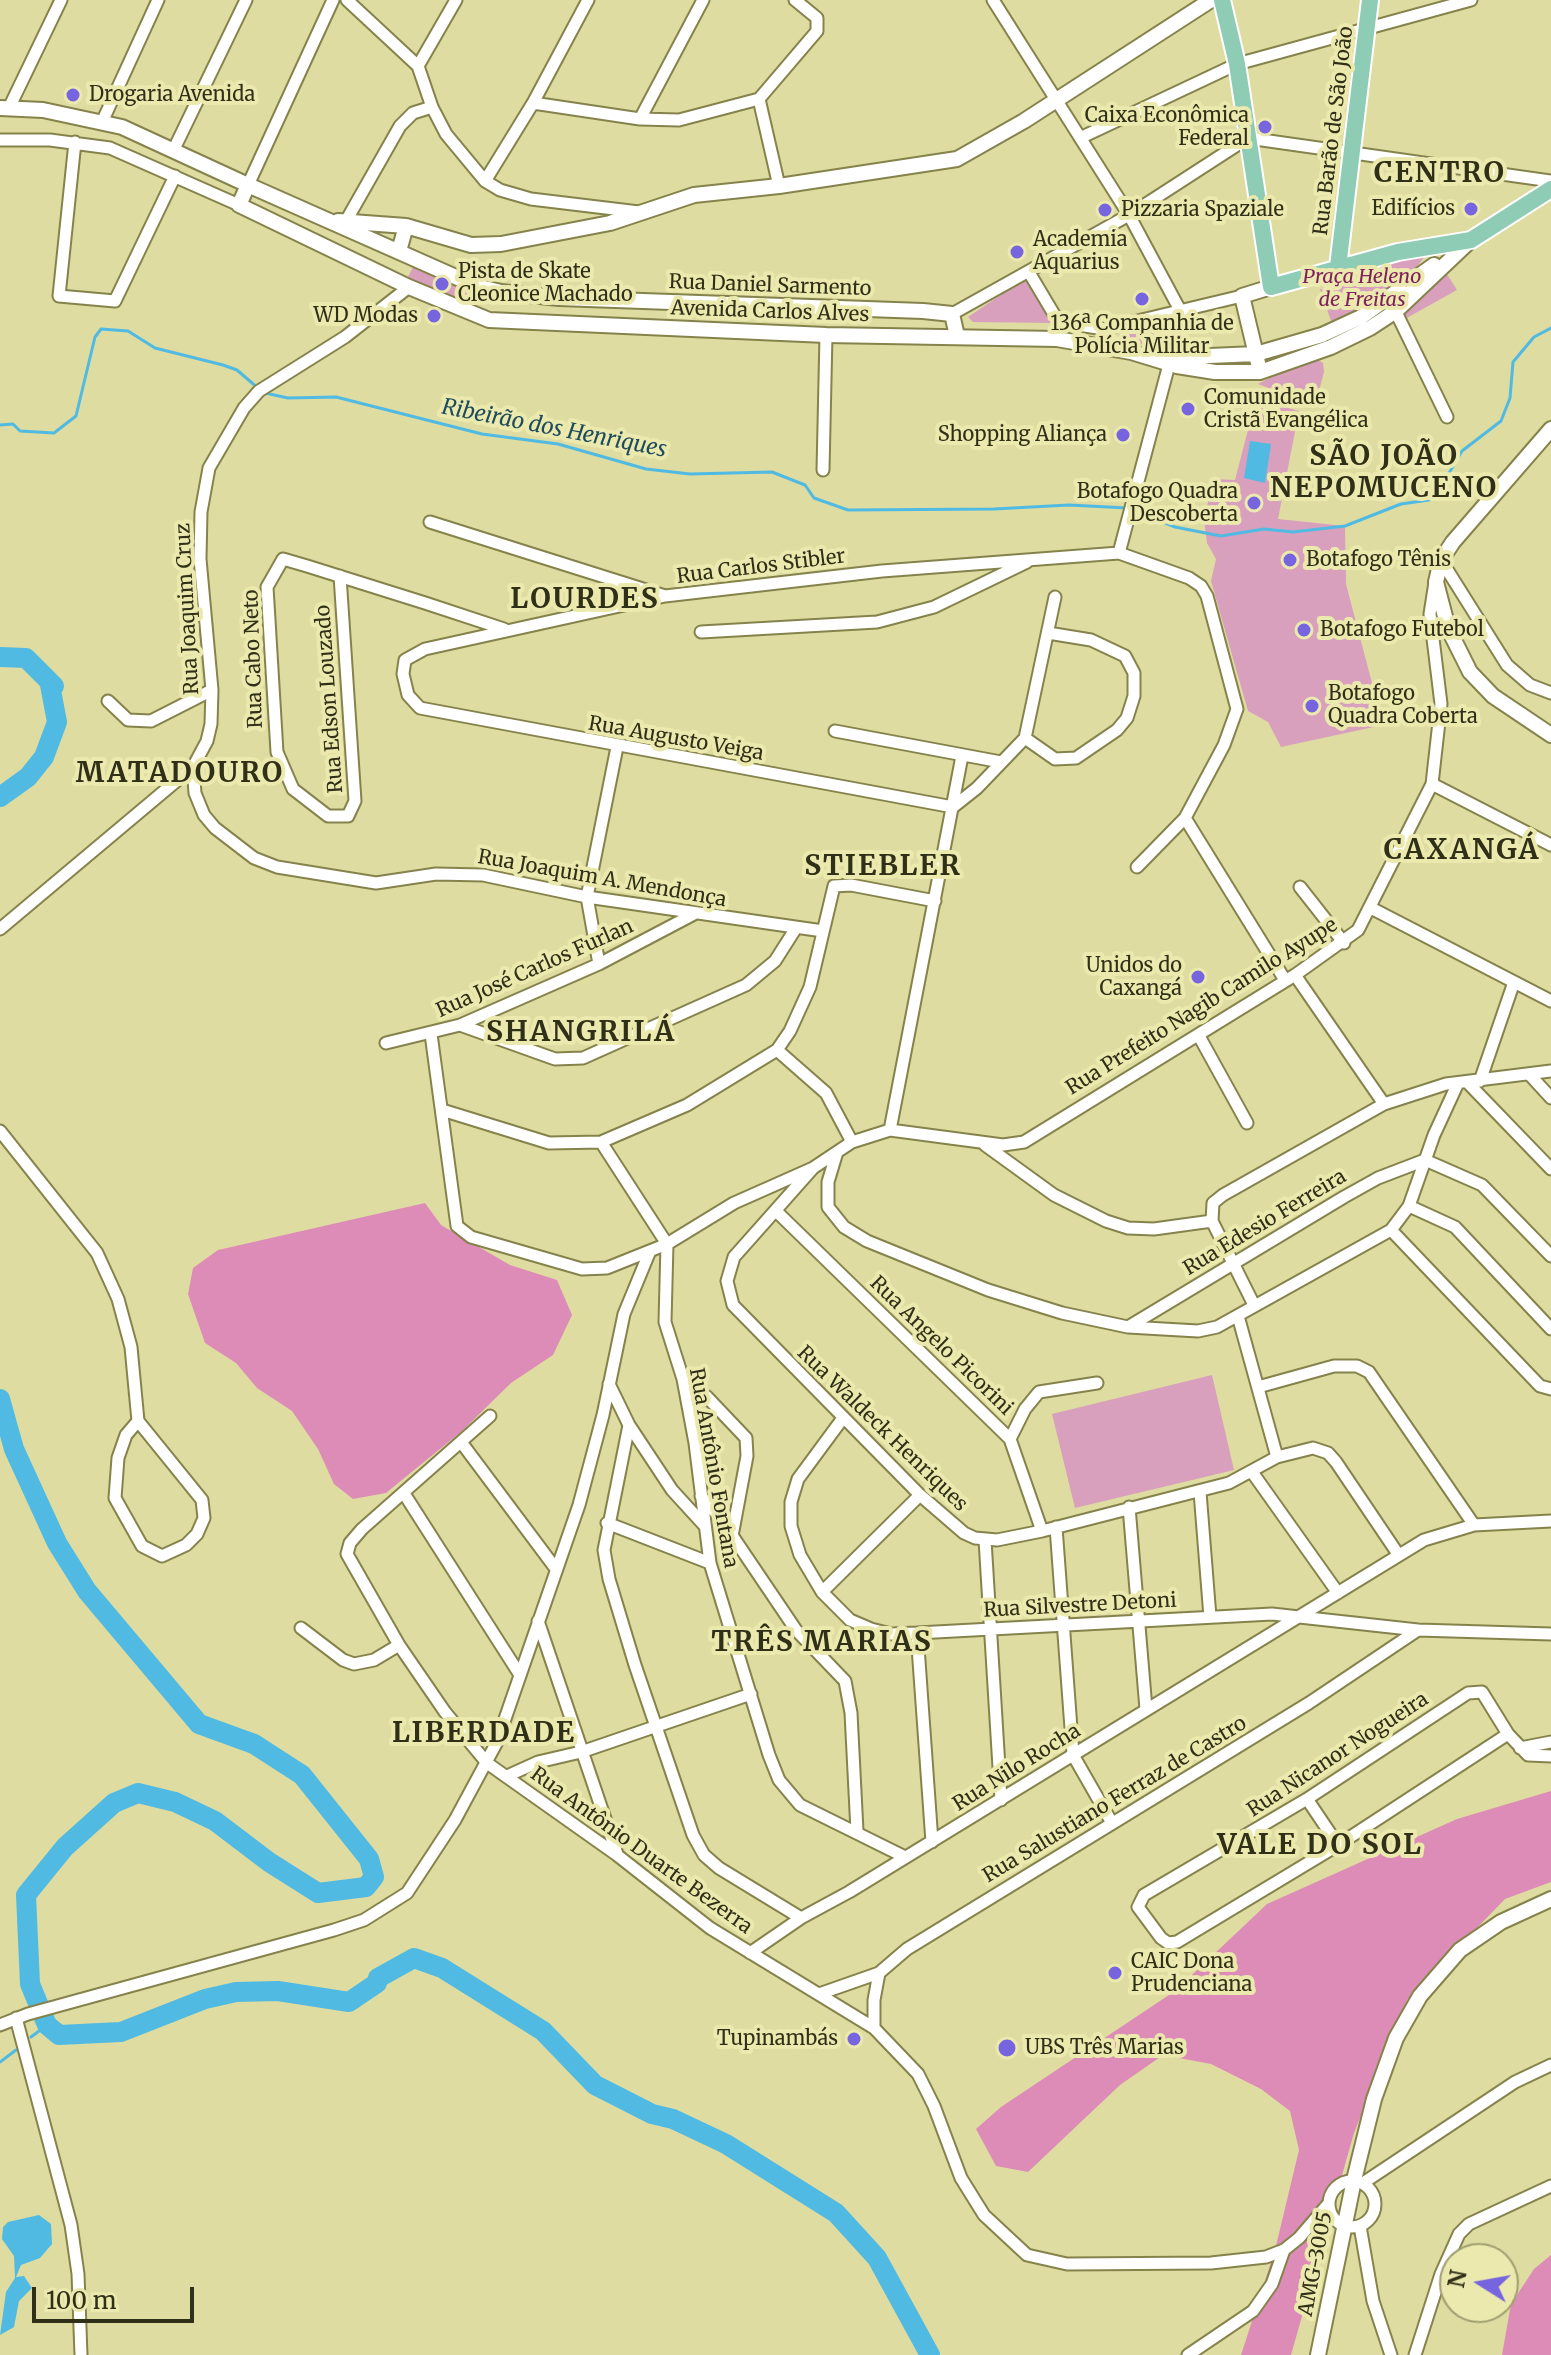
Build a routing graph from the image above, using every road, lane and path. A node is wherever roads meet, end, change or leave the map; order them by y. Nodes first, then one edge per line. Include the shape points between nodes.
1 (61, 0) edge
2 (158, 0) edge
3 (246, 0) edge
4 (333, 0) edge
5 (347, 0) edge
6 (456, 0) edge
7 (588, 0) edge
8 (703, 0) edge
9 (795, 0) edge
10 (993, 0) edge
11 (1222, 0) edge
12 (1370, 0) edge
13 (1471, 0) edge
14 (1200, 2) edge
15 (1366, 31) junction
16 (1237, 64) junction
17 (418, 66) junction
18 (759, 99) junction
19 (1057, 99) junction
20 (533, 103) junction
21 (432, 107) junction
22 (5, 108) edge
23 (640, 119) junction
24 (103, 120) junction
25 (1080, 138) junction
26 (1248, 138) junction
27 (0, 140) edge
28 (75, 142) junction
29 (174, 149) junction
30 (1352, 153) junction
31 (175, 176) junction
32 (485, 181) junction
33 (248, 185) junction
34 (779, 186) junction
35 (1549, 186) edge
36 (239, 205) junction
37 (640, 212) junction
38 (1129, 215) junction
39 (329, 220) junction
40 (346, 221) junction
41 (406, 226) junction
42 (1471, 240) junction
43 (392, 248) junction
44 (1338, 267) junction
45 (1030, 274) junction
46 (409, 287) junction
47 (1271, 287) junction
48 (1242, 296) junction
49 (1396, 311) junction
50 (1181, 312) junction
51 (952, 314) junction
52 (826, 335) junction
53 (957, 336) junction
54 (1256, 354) junction
55 (1166, 360) junction
56 (1260, 372) junction
57 (1447, 417) dead end
58 (1551, 429) edge
59 (823, 470) dead end
60 (430, 522) dead end
61 (1119, 553) junction
62 (1035, 558) junction
63 (1441, 560) junction
64 (340, 576) junction
65 (1436, 582) junction
66 (665, 596) junction
67 (1055, 597) dead end
68 (504, 630) junction
69 (701, 632) dead end
70 (1048, 633) junction
71 (212, 690) junction
72 (1551, 693) edge
73 (108, 701) dead end
74 (835, 731) dead end
75 (1551, 735) edge
76 (1025, 738) junction
77 (617, 747) junction
78 (962, 756) junction
79 (1001, 762) junction
80 (193, 767) junction
81 (1432, 784) junction
82 (953, 807) junction
83 (348, 816) joint
84 (1185, 818) junction
85 (1551, 845) edge
86 (1137, 867) dead end
87 (1300, 887) dead end
88 (587, 897) junction
89 (935, 901) junction
90 (1371, 908) junction
91 (694, 914) junction
92 (796, 928) junction
93 (0, 929) edge
94 (823, 931) junction
95 (1344, 943) junction
96 (599, 964) junction
97 (1290, 978) junction
98 (1514, 982) junction
99 (1551, 1001) edge
100 (460, 1025) junction
101 (431, 1034) junction
102 (1199, 1036) junction
103 (386, 1043) dead end
104 (777, 1050) junction
105 (1551, 1071) edge
106 (1529, 1074) junction
107 (1468, 1082) junction
108 (1551, 1098) edge
109 (1384, 1104) junction
110 (442, 1110) junction
111 (1247, 1123) dead end
112 (890, 1130) junction
113 (0, 1131) edge
114 (601, 1142) junction
115 (852, 1142) junction
116 (981, 1142) junction
117 (838, 1152) junction
118 (1425, 1160) junction
119 (813, 1168) junction
120 (1551, 1169) edge
121 (1409, 1206) junction
122 (777, 1212) junction
123 (1212, 1221) junction
124 (1391, 1230) junction
125 (667, 1244) junction
126 (650, 1251) junction
127 (1551, 1256) edge
128 (1234, 1263) junction
129 (1254, 1305) junction
130 (1238, 1316) junction
131 (1128, 1327) junction
132 (1551, 1329) edge
133 (683, 1379) junction
134 (1097, 1383) dead end
135 (609, 1384) junction
136 (1258, 1387) junction
137 (1551, 1389) edge
138 (490, 1416) dead end
139 (843, 1418) junction
140 (138, 1421) junction
141 (629, 1425) junction
142 (1010, 1439) junction
143 (461, 1442) junction
144 (1277, 1457) junction
145 (1252, 1472) junction
146 (1200, 1492) junction
147 (405, 1495) junction
148 (920, 1495) junction
149 (701, 1496) junction
150 (1129, 1507) junction
151 (1551, 1521) edge
152 (607, 1523) junction
153 (704, 1525) junction
154 (1474, 1525) junction
155 (1056, 1527) junction
156 (1042, 1531) junction
157 (732, 1536) junction
158 (985, 1540) junction
159 (1398, 1554) junction
160 (710, 1563) junction
161 (556, 1569) junction
162 (822, 1592) junction
163 (1338, 1593) junction
164 (1303, 1615) junction
165 (1210, 1617) junction
166 (538, 1621) junction
167 (1139, 1621) junction
168 (1062, 1626) junction
169 (301, 1628) dead end
170 (991, 1629) junction
171 (1418, 1630) junction
172 (917, 1633) junction
173 (1551, 1634) edge
174 (399, 1645) junction
175 (520, 1675) junction
176 (751, 1694) junction
177 (1146, 1709) junction
178 (656, 1725) junction
179 (1508, 1734) junction
180 (1551, 1742) edge
181 (1520, 1748) junction
182 (581, 1752) junction
183 (1073, 1755) junction
184 (1551, 1756) edge
185 (487, 1763) junction
186 (507, 1776) junction
187 (1307, 1799) junction
188 (1001, 1800) junction
189 (1112, 1823) junction
190 (857, 1831) junction
191 (932, 1842) junction
192 (1338, 1845) junction
193 (617, 1855) junction
194 (905, 1857) junction
195 (1551, 1899) edge
196 (801, 1918) junction
197 (750, 1953) junction
198 (879, 1973) junction
199 (819, 1994) junction
200 (22, 2016) junction
201 (0, 2025) edge
202 (874, 2028) junction
203 (1551, 2065) edge
204 (1358, 2182) junction
205 (1551, 2186) edge
206 (1329, 2203) junction
207 (1344, 2226) junction
208 (1360, 2226) junction
209 (1284, 2250) junction
210 (81, 2355) edge
211 (1188, 2355) edge
212 (1318, 2355) edge
213 (1391, 2355) edge
214 (1415, 2355) edge

1 - 22 street
2 - 24 street
3 - 29 street
4 - 33 street
5 - 17 street
6 - 17 street
7 - 20 street
8 - 23 street
9 - 18 street via 817,18 817,31
10 - 19 street
11 - 16 main road
12 - 15 main road, Rua Barão de São João
13 - 15 street
14 - 19 main road
15 - 16 street
15 - 30 main road, Rua Barão de São João
16 - 25 street
16 - 26 main road
17 - 21 street
18 - 23 street via 679,120
18 - 34 street
19 - 25 street
19 - 34 main road via 957,159
20 - 23 street
20 - 32 street
21 - 32 street via 446,134
21 - 40 street via 413,113 400,126
22 - 24 main road
24 - 29 main road
25 - 38 street
26 - 30 street
26 - 38 street
26 - 47 main road
27 - 28 street
28 - 31 street via 110,148
28 - 31 street via 59,296 106,302 118,298
29 - 33 main road
30 - 35 street
30 - 44 main road, Rua Barão de São João
31 - 36 street
32 - 37 street via 531,199
33 - 36 main road
33 - 39 main road
34 - 37 main road via 694,195
35 - 42 main road
36 - 46 main road, Avenida Carlos Alves
37 - 41 main road via 580,230 486,246
38 - 45 street
38 - 50 street
39 - 40 main road
39 - 43 main road
40 - 41 main road
41 - 43 main road
42 - 44 main road
42 - 49 main road
43 - 51 main road, Rua Daniel Sarmento via 476,286 524,295
44 - 47 main road
45 - 50 street via 1050,310 1072,324 1114,329
45 - 51 street
46 - 52 main road, Avenida Carlos Alves via 489,320
46 - 71 street, Rua Joaquim Cruz via 345,337 271,381 254,397 209,468 200,559
47 - 48 main road
48 - 50 street
48 - 54 main road
49 - 54 main road
49 - 56 main road via 1331,347
49 - 57 street
51 - 53 main road
52 - 53 main road, Avenida Carlos Alves
52 - 59 street
53 - 55 main road, Avenida Carlos Alves via 1057,339
54 - 55 main road
54 - 56 main road
55 - 56 main road via 1215,372
55 - 61 street
58 - 63 main road
60 - 66 street, Rua Carlos Stibler
61 - 62 street, Rua Carlos Stibler
61 - 84 street via 1201,586 1233,683 1234,720
62 - 66 street, Rua Carlos Stibler
62 - 69 street via 908,615 827,627
63 - 65 main road
63 - 72 street via 1507,665 1530,685
64 - 68 street
64 - 83 street, Rua Edson Louzado via 355,801
64 - 83 street, Rua Cabo Neto via 283,559 271,573 267,607 271,707 280,764 306,801 328,816
65 - 75 main road via 1448,628 1470,672 1493,696
65 - 81 street, Rua Prefeito Nagib Camilo Ayupe via 1430,614 1441,704
66 - 68 street
67 - 70 street
68 - 77 street, Rua Augusto Veiga via 409,656 403,666 410,701 420,708
70 - 76 street
70 - 76 street via 1091,640 1125,656 1134,673 1134,696 1117,730 1076,758 1055,759
71 - 73 street via 151,721 128,720
71 - 80 street, Rua Joaquim Cruz via 207,741
74 - 78 street
76 - 79 street
77 - 82 street, Rua Augusto Veiga
77 - 88 street
78 - 79 street
78 - 82 street
79 - 82 street
80 - 88 street, Rua Joaquim A. Mendonça via 204,815 254,858 277,867 376,883 436,874 483,875
80 - 93 street, Rua Joaquim Cruz
81 - 85 street
81 - 90 street, Rua Prefeito Nagib Camilo Ayupe
82 - 89 street
84 - 86 street
84 - 97 street
87 - 95 street
88 - 91 street, Rua Joaquim A. Mendonça
88 - 96 street
89 - 94 street via 837,884
89 - 112 street
90 - 95 street, Rua Prefeito Nagib Camilo Ayupe
90 - 98 street
91 - 92 street, Rua Joaquim A. Mendonça
91 - 96 street, Rua José Carlos Furlan
92 - 94 street, Rua Joaquim A. Mendonça
92 - 100 street via 775,961 746,985 583,1058 555,1059
94 - 104 street via 801,1011
95 - 97 street, Rua Prefeito Nagib Camilo Ayupe
96 - 100 street, Rua José Carlos Furlan
97 - 102 street, Rua Prefeito Nagib Camilo Ayupe
97 - 109 street
98 - 99 street
98 - 107 street
100 - 101 street, Rua José Carlos Furlan
101 - 103 street, Rua José Carlos Furlan
101 - 110 street
102 - 111 street
102 - 116 street, Rua Prefeito Nagib Camilo Ayupe via 1024,1142
104 - 114 street via 687,1105
104 - 115 street via 826,1093
105 - 106 street
106 - 107 street
106 - 108 street
107 - 109 street
107 - 118 street
107 - 120 street
109 - 123 street via 1223,1195 1213,1203
110 - 114 street via 549,1143
110 - 126 street via 457,1226 471,1237 582,1269 607,1268
112 - 115 street, Rua Prefeito Nagib Camilo Ayupe
112 - 116 street, Rua Prefeito Nagib Camilo Ayupe
113 - 140 street via 97,1253 118,1299 131,1347
114 - 125 street
115 - 117 street, Rua Prefeito Nagib Camilo Ayupe
116 - 123 street via 1054,1195 1106,1221 1154,1229
117 - 119 street, Rua Prefeito Nagib Camilo Ayupe
117 - 131 street via 825,1197 832,1217 844,1227 988,1290
118 - 121 street
118 - 127 street via 1482,1185
118 - 128 street, Rua Edesio Ferreira via 1378,1178
119 - 122 street, Rua Waldeck Henriques
119 - 125 street via 734,1203
121 - 124 street
121 - 132 street via 1455,1227
122 - 139 street, Rua Waldeck Henriques via 734,1257 728,1294 739,1314
122 - 142 street, Rua Angelo Picorini
123 - 128 street
124 - 129 street
124 - 137 street via 1540,1386
125 - 126 street
125 - 133 street, Rua Antônio Fontana via 665,1322
126 - 135 street via 624,1314
128 - 129 street
128 - 131 street, Rua Edesio Ferreira
129 - 130 street
130 - 131 street via 1198,1331
130 - 136 street
133 - 149 street, Rua Antônio Fontana
133 - 157 street via 746,1438
134 - 142 street via 1039,1392
135 - 141 street
135 - 161 street via 579,1505
136 - 144 street
136 - 154 street via 1334,1366 1369,1372
138 - 143 street
139 - 148 street, Rua Waldeck Henriques
139 - 162 street, Rua Silvestre Detoni via 798,1479 791,1502 791,1526 800,1555
140 - 140 street via 194,1488 205,1510 197,1534 162,1556 142,1546 115,1498 118,1458
141 - 152 street
141 - 153 street via 672,1490
142 - 156 street, Rua Angelo Picorini
143 - 147 street
143 - 161 street
144 - 145 street
144 - 159 street via 1305,1449 1328,1453
145 - 146 street
145 - 163 street
146 - 150 street
146 - 165 street
147 - 174 street, Rua Antônio Duarte Bezerra via 362,1529 350,1543 348,1557
147 - 175 street
148 - 158 street, Rua Waldeck Henriques via 964,1533
148 - 162 street
149 - 153 street, Rua Antônio Fontana
149 - 157 street
150 - 155 street
150 - 167 street
151 - 154 street, Rua Nilo Rocha
152 - 160 street
152 - 178 street via 609,1579
153 - 160 street, Rua Antônio Fontana
154 - 159 street, Rua Nilo Rocha
155 - 156 street
155 - 168 street
156 - 158 street
157 - 190 street via 796,1630 836,1670 848,1690
158 - 170 street
159 - 163 street, Rua Nilo Rocha
160 - 176 street, Rua Antônio Fontana
161 - 166 street
162 - 172 street, Rua Silvestre Detoni via 850,1620 891,1634
163 - 164 street, Rua Nilo Rocha
164 - 165 street, Rua Silvestre Detoni
164 - 171 street, Rua Silvestre Detoni
164 - 177 street, Rua Nilo Rocha
165 - 167 street, Rua Silvestre Detoni
166 - 175 street
166 - 182 street
167 - 168 street, Rua Silvestre Detoni
167 - 177 street
168 - 170 street, Rua Silvestre Detoni
168 - 183 street
169 - 174 street via 354,1664 374,1660
170 - 172 street, Rua Silvestre Detoni
170 - 188 street
171 - 173 street, Rua Silvestre Detoni
171 - 189 street, Rua Salustiano Ferraz de Castro
172 - 191 street
174 - 185 street, Rua Antônio Duarte Bezerra
175 - 185 street
176 - 178 street
176 - 190 street, Rua Antônio Fontana via 769,1755 789,1794 800,1805
177 - 183 street, Rua Nilo Rocha
178 - 182 street
178 - 196 street via 704,1855
179 - 181 street
179 - 187 street, Rua Nicanor Nogueira via 1482,1692 1468,1693
179 - 192 street
180 - 181 street
181 - 184 street via 1534,1757
182 - 186 street
182 - 193 street
183 - 188 street, Rua Nilo Rocha
183 - 189 street
185 - 186 street, Rua Antônio Duarte Bezerra
185 - 200 street via 432,1857 407,1893 390,1906 334,1930
186 - 193 street, Rua Antônio Duarte Bezerra
187 - 192 street
187 - 192 street, Rua Nicanor Nogueira via 1144,1895 1138,1907 1161,1938 1173,1943
188 - 191 street, Rua Nilo Rocha
189 - 198 street, Rua Salustiano Ferraz de Castro via 907,1949
190 - 194 street, Rua Antônio Fontana
191 - 194 street, Rua Nilo Rocha
193 - 197 street, Rua Antônio Duarte Bezerra
194 - 196 street, Rua Nilo Rocha
195 - 204 main road, AMG-3005 via 1485,1931 1460,1950 1420,1996 1383,2070
196 - 197 street, Rua Nilo Rocha
197 - 199 street, Rua Antônio Duarte Bezerra
198 - 199 street
198 - 202 street
199 - 202 street, Rua Antônio Duarte Bezerra
200 - 201 street
200 - 210 street via 71,2225
202 - 209 street, Rua Antônio Duarte Bezerra via 918,2074 961,2178 984,2215 1027,2255 1067,2264 1211,2263
203 - 204 street via 1515,2082
204 - 206 street via 1335,2189
204 - 207 main road, AMG-3005
204 - 208 street via 1371,2192 1374,2203
205 - 214 street via 1469,2224 1459,2234
206 - 207 street via 1333,2218
206 - 209 street
207 - 208 street
207 - 212 main road, AMG-3005
208 - 213 street via 1373,2301
209 - 211 street via 1272,2284 1253,2311

